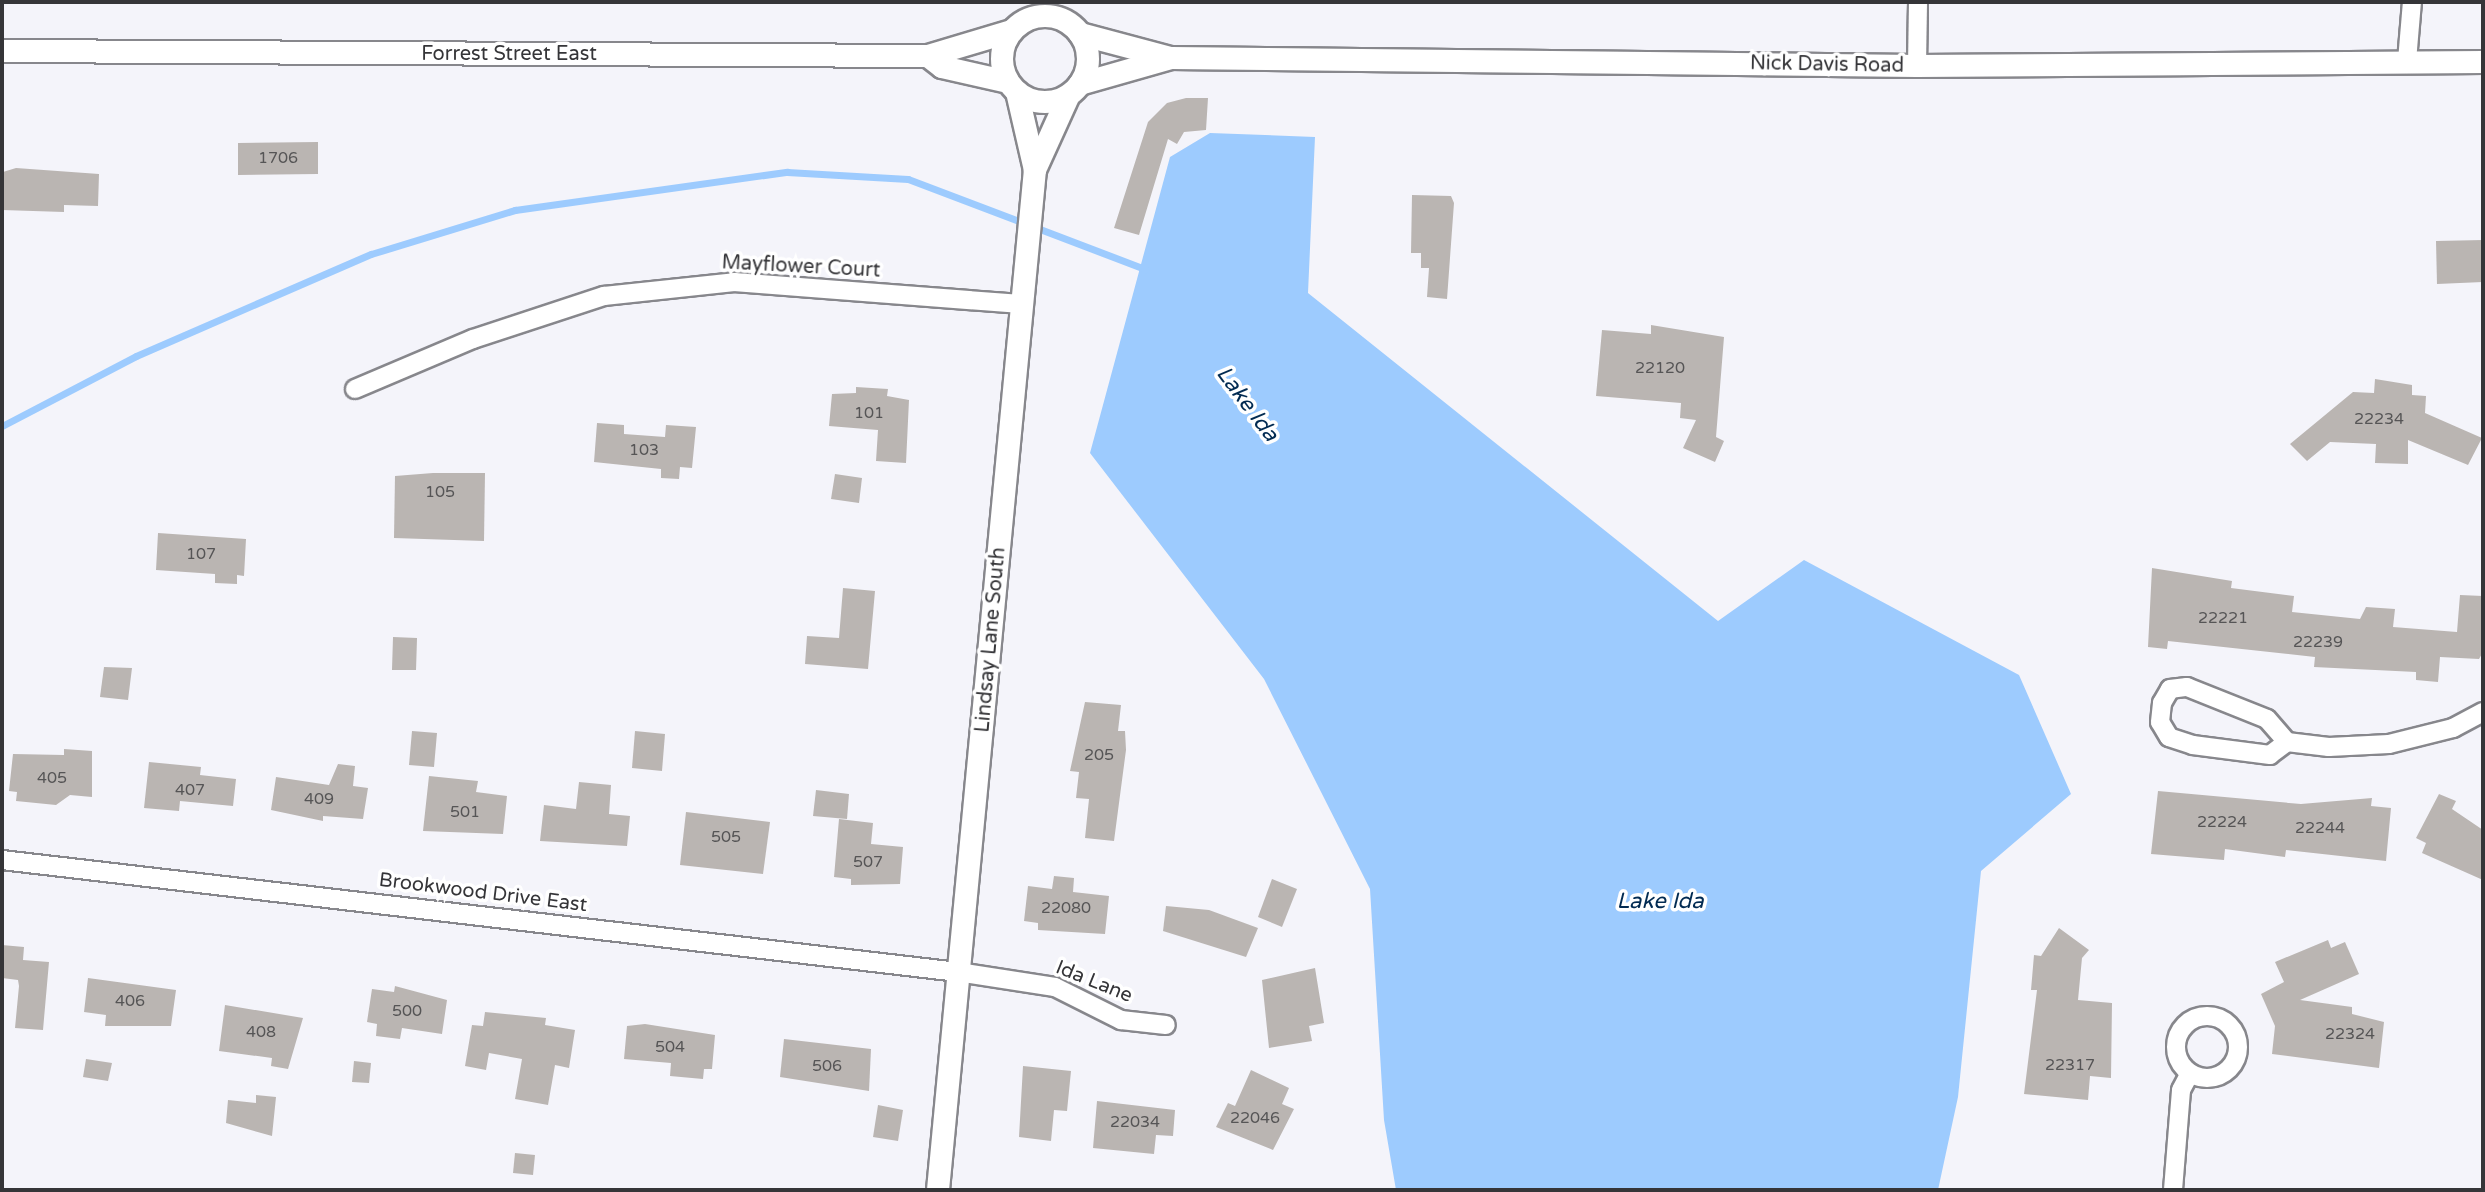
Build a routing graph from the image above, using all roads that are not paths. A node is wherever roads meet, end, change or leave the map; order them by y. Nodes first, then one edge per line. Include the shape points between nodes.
1 (1070, 2) edge
2 (1918, 2) edge
3 (2412, 2) edge
4 (1021, 19) edge
5 (1076, 29) junction
6 (2, 51) edge
7 (928, 56) junction
8 (1171, 58) junction
9 (2407, 61) junction
10 (2483, 62) edge
11 (1917, 66) junction
12 (1012, 87) junction
13 (1075, 90) junction
14 (1035, 170) junction
15 (1021, 304) junction
16 (355, 389) dead end
17 (2483, 712) edge
18 (2287, 742) junction
19 (2, 860) edge
20 (958, 972) junction
21 (1166, 1025) dead end
22 (2190, 1073) dead end
23 (938, 1190) edge
24 (2173, 1190) edge

1 - 5 street
2 - 11 street
3 - 9 street
4 - 5 street via 1048,16
4 - 7 street, Forrest Street East
4 - 12 street via 1001,56
5 - 8 street, Nick Davis Road
5 - 13 street via 1088,57
6 - 7 street, Forrest Street East
7 - 12 street via 942,67
8 - 11 street, Nick Davis Road
8 - 13 street, Nick Davis Road via 1151,69
9 - 10 street, Nick Davis Road
9 - 11 street, Nick Davis Road
12 - 13 street via 1041,102
12 - 14 street, Lindsay Lane South
13 - 14 street
14 - 15 street, Lindsay Lane South
15 - 16 street, Mayflower Court via 734,282 604,296 473,339
15 - 20 street, Lindsay Lane South
17 - 18 street via 2453,728 2389,744
18 - 18 street via 2267,719 2230,700 2187,687 2170,689 2162,703 2160,722 2169,737 2193,745 2270,755
19 - 20 street, Brookwood Drive East
20 - 21 street, Ida Lane via 1055,987 1121,1020
20 - 23 street, Lindsay Lane South
22 - 24 street via 2181,1090

